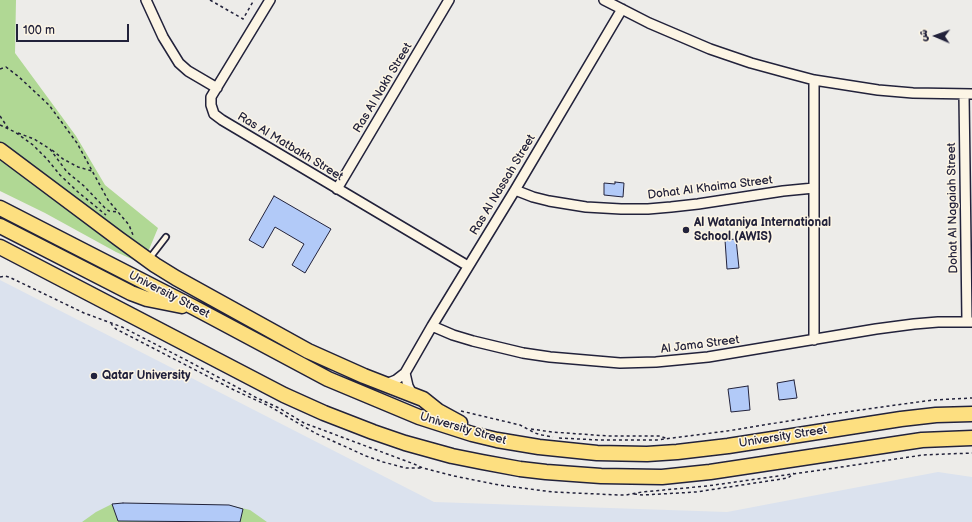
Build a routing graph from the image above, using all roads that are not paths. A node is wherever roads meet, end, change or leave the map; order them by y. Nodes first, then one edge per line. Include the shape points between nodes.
1 (146, 0) edge
2 (270, 0) edge
3 (449, 0) edge
4 (604, 0) edge
5 (622, 9) junction
6 (814, 80) junction
7 (216, 88) junction
8 (968, 94) edge
9 (0, 150) edge
10 (814, 188) junction
11 (337, 189) junction
12 (515, 190) junction
13 (0, 208) edge
14 (0, 226) edge
15 (166, 238) dead end
16 (0, 247) edge
17 (0, 255) edge
18 (20, 257) junction
19 (148, 260) junction
20 (468, 266) junction
21 (193, 307) junction
22 (969, 321) edge
23 (432, 326) junction
24 (814, 340) junction
25 (405, 374) junction
26 (328, 379) junction
27 (382, 383) junction
28 (412, 394) junction
29 (972, 414) edge
30 (472, 434) junction
31 (972, 438) edge

1 - 7 street via 163,37 179,63
2 - 7 street, Ras Al Matbakh Street
3 - 11 street, Ras Al Nakh Street
4 - 5 street
5 - 6 street via 710,49
5 - 12 street, Ras Al Nassah Street
6 - 8 street via 899,92
6 - 10 street
7 - 11 street, Ras Al Matbakh Street via 211,97 214,114
8 - 22 street, Dohat Al Nagaiah Street
9 - 19 main road
10 - 12 street, Dohat Al Khaima Street via 648,209 586,207 549,201
10 - 24 street
11 - 20 street, Ras Al Matbakh Street
12 - 20 street, Ras Al Nassah Street
13 - 21 main road, University Street
14 - 21 main road via 131,293 175,306
15 - 19 lane
16 - 18 main road, University Street
17 - 18 main road
18 - 31 main road, University Street via 284,395 330,415 405,443 501,466 572,474 686,475 922,440
19 - 27 main road via 196,290 308,351
20 - 23 street, Ras Al Nassah Street
21 - 26 main road, University Street
22 - 24 street, Al Jama Street via 914,324
23 - 24 street, Al Jama Street via 473,341 523,353 620,363 708,357
23 - 25 street, Ras Al Nassah Street
25 - 27 street via 396,380
25 - 28 street
26 - 27 main road
26 - 30 main road, University Street via 419,417
27 - 28 main road
28 - 30 main road via 462,424
29 - 30 main road, University Street via 900,419 728,446 647,454 597,453 539,447

